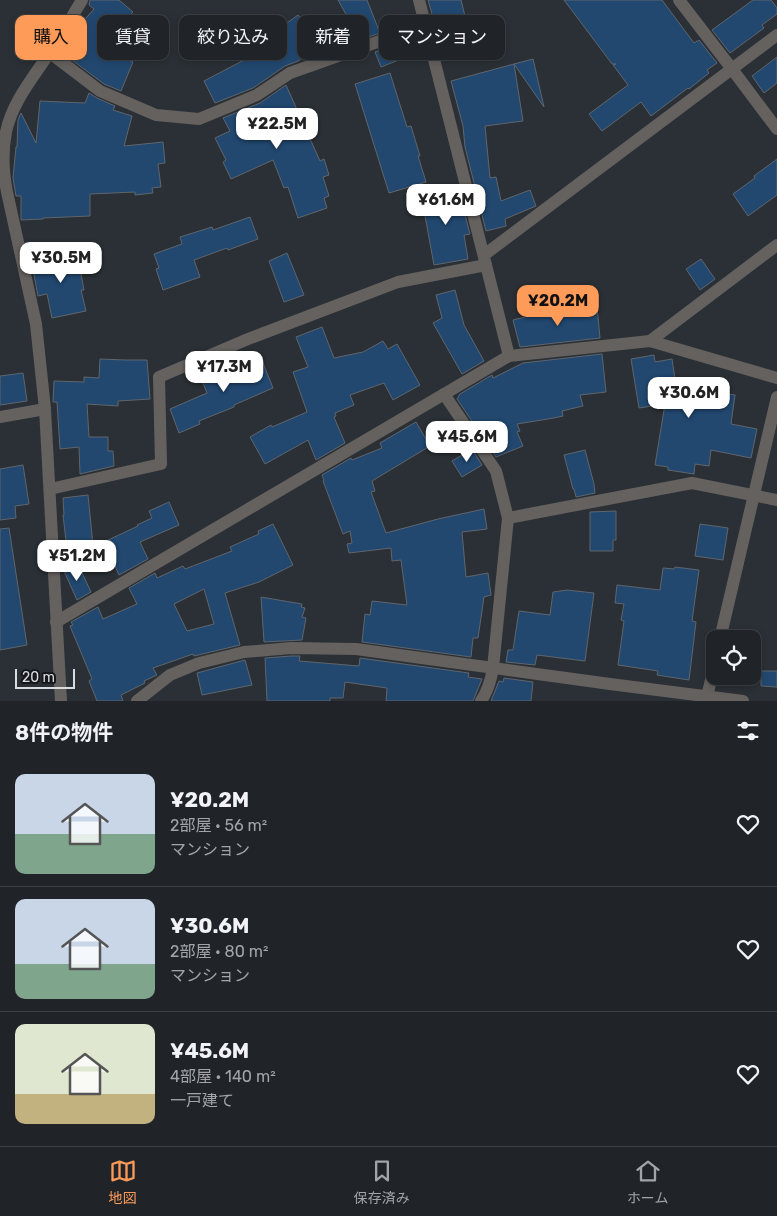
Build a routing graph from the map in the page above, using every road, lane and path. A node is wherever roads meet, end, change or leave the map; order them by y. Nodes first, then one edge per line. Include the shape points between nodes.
1 (82, 0) edge
2 (419, 0) edge
3 (679, 0) edge
4 (73, 15) edge
5 (423, 15) edge
6 (777, 35) edge
7 (379, 41) edge
8 (45, 60) edge
9 (59, 60) edge
10 (434, 60) edge
11 (732, 69) junction
12 (777, 129) edge
13 (3, 194) edge
14 (777, 245) edge
15 (485, 260) junction
16 (650, 341) junction
17 (509, 356) junction
18 (777, 378) edge
19 (444, 394) junction
20 (777, 397) edge
21 (45, 409) junction
22 (0, 416) edge
23 (50, 489) junction
24 (754, 496) junction
25 (777, 500) edge
26 (508, 518) junction
27 (56, 622) junction
28 (722, 630) edge
29 (494, 668) junction
30 (710, 685) edge
31 (707, 697) junction
32 (62, 701) edge
33 (137, 701) edge
34 (481, 701) edge
35 (743, 701) edge

1 - 4 street
2 - 5 street
3 - 11 street
6 - 11 street
7 - 9 street via 290,73 257,96 200,119 156,115 100,91
8 - 13 street via 16,103 6,130
10 - 15 street
11 - 12 street
11 - 15 street
13 - 21 street via 36,324
14 - 16 street
15 - 17 street
15 - 23 street via 398,282 159,377 160,464
16 - 17 street
16 - 18 street
17 - 19 street
19 - 26 street via 496,471
19 - 27 street
20 - 24 street
21 - 22 street
21 - 23 street
23 - 27 street
24 - 25 street
24 - 26 street via 692,483
24 - 28 street
26 - 29 street
27 - 32 street
29 - 31 street
29 - 33 street via 356,649 291,648 244,652 199,663 170,675
29 - 34 street
30 - 31 street
31 - 35 street

